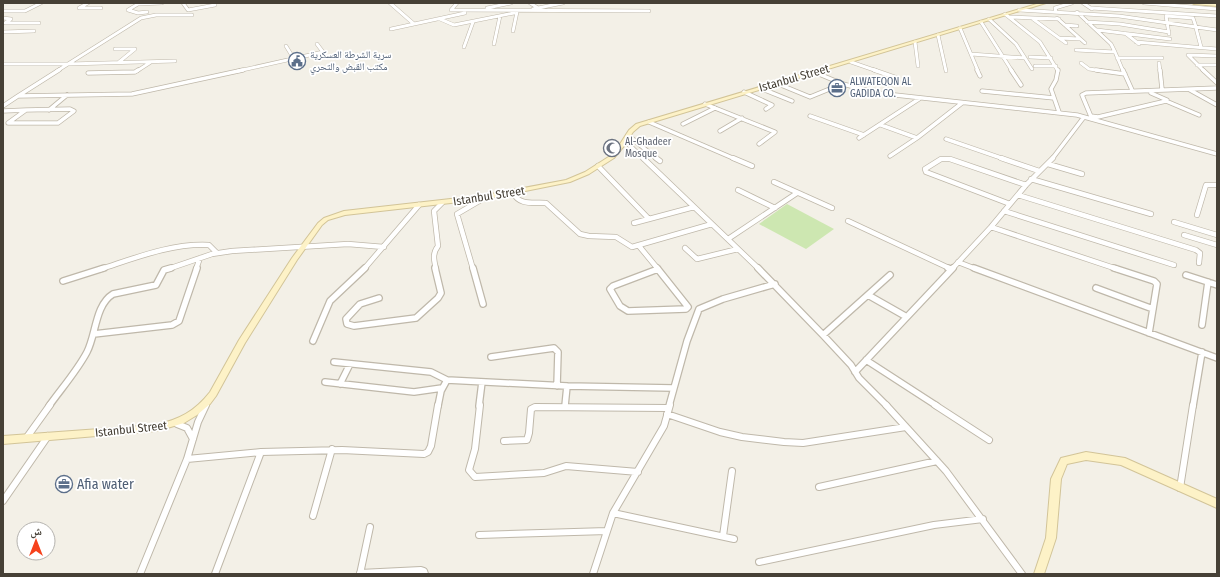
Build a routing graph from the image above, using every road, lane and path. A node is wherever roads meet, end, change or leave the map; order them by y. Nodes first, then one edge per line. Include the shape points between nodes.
1 (41, 3) edge
2 (88, 3) edge
3 (162, 3) edge
4 (183, 3) edge
5 (215, 3) edge
6 (390, 3) edge
7 (457, 3) edge
8 (498, 3) edge
9 (511, 3) edge
10 (530, 3) edge
11 (540, 3) edge
12 (563, 3) edge
13 (1044, 3) edge
14 (1072, 3) edge
15 (1083, 3) edge
16 (1144, 3) edge
17 (1194, 3) edge
18 (501, 5) junction
19 (1217, 5) edge
20 (101, 8) dead end
21 (1028, 8) junction
22 (1091, 8) junction
23 (539, 9) junction
24 (1217, 9) edge
25 (1019, 10) junction
26 (1035, 10) junction
27 (3, 11) edge
28 (475, 11) junction
29 (510, 11) junction
30 (524, 11) junction
31 (649, 11) dead end
32 (1056, 11) junction
33 (147, 12) dead end
34 (517, 12) junction
35 (1077, 13) junction
36 (1100, 14) junction
37 (192, 15) dead end
38 (500, 16) junction
39 (1007, 16) junction
40 (1055, 16) dead end
41 (1217, 16) edge
42 (3, 18) edge
43 (1032, 18) junction
44 (440, 19) junction
45 (989, 19) junction
46 (1058, 19) junction
47 (473, 22) junction
48 (981, 22) junction
49 (1087, 22) junction
50 (39, 23) dead end
51 (1167, 23) junction
52 (414, 24) junction
53 (1065, 25) junction
54 (1077, 26) dead end
55 (1196, 27) junction
56 (960, 28) junction
57 (391, 29) dead end
58 (1096, 30) junction
59 (1217, 30) edge
60 (34, 31) dead end
61 (513, 31) dead end
62 (3, 32) edge
63 (1124, 32) junction
64 (1168, 32) junction
65 (938, 35) junction
66 (1059, 38) junction
67 (1080, 39) junction
68 (1170, 39) junction
69 (915, 42) junction
70 (1136, 42) junction
71 (1066, 43) dead end
72 (1084, 43) dead end
73 (317, 44) dead end
74 (494, 44) dead end
75 (1171, 44) junction
76 (1140, 45) dead end
77 (286, 46) dead end
78 (464, 47) dead end
79 (1201, 47) junction
80 (115, 49) dead end
81 (1217, 49) edge
82 (1076, 50) dead end
83 (1115, 52) junction
84 (971, 54) junction
85 (1217, 56) edge
86 (1004, 57) junction
87 (1030, 57) dead end
88 (1025, 58) junction
89 (1051, 58) junction
90 (1117, 58) junction
91 (1162, 58) dead end
92 (294, 59) junction
93 (114, 62) junction
94 (119, 62) junction
95 (151, 62) junction
96 (175, 62) dead end
97 (851, 62) junction
98 (1081, 62) dead end
99 (1159, 63) dead end
100 (3, 64) edge
101 (68, 64) junction
102 (1197, 65) junction
103 (1217, 65) edge
104 (918, 66) dead end
105 (1035, 66) dead end
106 (1056, 66) junction
107 (1032, 69) dead end
108 (946, 70) dead end
109 (814, 72) junction
110 (88, 73) dead end
111 (100, 73) junction
112 (1125, 74) junction
113 (980, 76) dead end
114 (896, 78) dead end
115 (1217, 82) edge
116 (776, 83) junction
117 (1021, 85) dead end
118 (760, 88) junction
119 (832, 88) dead end
120 (1189, 89) junction
121 (1216, 89) edge
122 (1132, 90) junction
123 (1162, 90) junction
124 (982, 91) dead end
125 (744, 92) junction
126 (1151, 93) dead end
127 (67, 95) junction
128 (18, 96) junction
129 (1054, 98) junction
130 (919, 99) junction
131 (792, 101) dead end
132 (1171, 102) junction
133 (962, 103) junction
134 (705, 104) junction
135 (1217, 105) edge
136 (3, 106) edge
137 (715, 108) junction
138 (766, 109) dead end
139 (3, 110) edge
140 (26, 110) junction
141 (49, 110) junction
142 (1059, 112) junction
143 (1199, 115) dead end
144 (810, 116) dead end
145 (1084, 117) junction
146 (742, 118) junction
147 (1092, 118) junction
148 (649, 122) junction
149 (683, 124) dead end
150 (881, 125) junction
151 (720, 131) dead end
152 (628, 135) junction
153 (864, 135) junction
154 (859, 138) dead end
155 (917, 138) junction
156 (946, 139) dead end
157 (625, 141) junction
158 (759, 144) dead end
159 (1217, 154) edge
160 (890, 156) dead end
161 (660, 161) dead end
162 (1048, 164) junction
163 (598, 166) junction
164 (752, 166) dead end
165 (1039, 171) junction
166 (1082, 174) dead end
167 (1032, 179) junction
168 (774, 182) dead end
169 (1026, 185) junction
170 (1217, 185) edge
171 (738, 190) dead end
172 (513, 193) junction
173 (797, 193) junction
174 (1018, 195) junction
175 (486, 197) junction
176 (442, 203) junction
177 (1010, 204) junction
178 (419, 205) junction
179 (694, 207) junction
180 (775, 208) junction
181 (832, 208) dead end
182 (1004, 211) junction
183 (1151, 214) dead end
184 (1197, 215) dead end
185 (649, 219) junction
186 (848, 221) dead end
187 (1174, 222) dead end
188 (634, 223) dead end
189 (712, 224) junction
190 (991, 227) junction
191 (1217, 234) edge
192 (1184, 235) dead end
193 (728, 239) junction
194 (1217, 245) edge
195 (303, 246) junction
196 (384, 246) junction
197 (639, 246) junction
198 (685, 248) dead end
199 (738, 249) junction
200 (217, 253) junction
201 (200, 258) junction
202 (958, 262) junction
203 (1199, 263) dead end
204 (1174, 265) dead end
205 (658, 269) junction
206 (951, 269) junction
207 (890, 275) dead end
208 (1186, 275) dead end
209 (63, 281) dead end
210 (1208, 282) junction
211 (775, 284) junction
212 (1217, 285) edge
213 (1096, 288) dead end
214 (868, 295) junction
215 (379, 298) dead end
216 (483, 304) dead end
217 (688, 307) junction
218 (699, 309) junction
219 (1154, 309) junction
220 (905, 316) junction
221 (1202, 325) dead end
222 (1149, 333) junction
223 (94, 334) junction
224 (823, 335) junction
225 (313, 342) dead end
226 (1202, 352) junction
227 (491, 357) dead end
228 (1217, 358) edge
229 (866, 360) junction
230 (334, 362) dead end
231 (350, 364) junction
232 (855, 372) junction
233 (447, 380) junction
234 (325, 382) dead end
235 (482, 382) junction
236 (340, 384) junction
237 (558, 386) junction
238 (567, 386) junction
239 (442, 388) junction
240 (673, 388) junction
241 (207, 402) junction
242 (565, 406) junction
243 (668, 411) junction
244 (177, 424) junction
245 (906, 427) junction
246 (48, 436) junction
247 (27, 437) junction
248 (3, 440) edge
249 (193, 440) junction
250 (989, 440) dead end
251 (504, 441) dead end
252 (332, 449) junction
253 (261, 452) junction
254 (187, 459) junction
255 (937, 461) junction
256 (732, 470) dead end
257 (638, 472) junction
258 (819, 487) dead end
259 (1180, 488) junction
260 (3, 501) edge
261 (1217, 504) edge
262 (613, 513) junction
263 (313, 516) dead end
264 (983, 519) junction
265 (370, 527) dead end
266 (607, 531) junction
267 (479, 535) dead end
268 (722, 536) junction
269 (734, 539) dead end
270 (759, 562) dead end
271 (360, 573) edge
272 (140, 574) edge
273 (215, 574) edge
274 (425, 574) edge
275 (593, 574) edge
276 (1022, 574) edge
277 (1039, 574) edge

1 - 27 street via 25,11
2 - 20 street via 79,8
3 - 33 street via 138,4 128,10
4 - 5 street via 188,10 208,7
6 - 52 street
7 - 28 street via 451,10
8 - 18 street
9 - 18 street
10 - 23 street
11 - 23 street
12 - 23 street
13 - 21 street, Istanbul Street
14 - 32 street via 1055,8
15 - 22 street
16 - 24 street
17 - 19 street
18 - 28 street
18 - 29 street
21 - 25 street, Istanbul Street
21 - 26 street
22 - 36 street
22 - 41 street
23 - 30 street
23 - 31 street
25 - 26 street
25 - 39 street, Istanbul Street
26 - 32 street
28 - 29 street
28 - 44 street
29 - 30 street
30 - 34 street
32 - 35 street
34 - 38 street
34 - 61 street
35 - 36 street
35 - 49 street
36 - 51 street
37 - 101 street via 143,17
38 - 47 street
38 - 74 street
39 - 43 street
39 - 45 street, Istanbul Street
39 - 89 street via 1040,42
40 - 46 street
42 - 50 street via 11,19 5,23
43 - 46 street
43 - 66 street
44 - 47 street via 450,25
44 - 52 street
45 - 48 street, Istanbul Street
45 - 88 street via 1016,44
46 - 53 street
47 - 78 street
48 - 56 street, Istanbul Street
48 - 86 street
49 - 58 street
49 - 64 street via 1120,24
51 - 55 street
51 - 55 street via 1166,16 1191,18 1194,19
51 - 64 street
52 - 57 street
53 - 54 street
53 - 67 street
55 - 59 street
55 - 79 street
56 - 65 street, Istanbul Street
56 - 84 street
58 - 63 street
58 - 83 street via 1111,44
60 - 62 street
63 - 68 street
63 - 70 street
64 - 68 street
65 - 69 street, Istanbul Street
65 - 108 street
66 - 67 street
66 - 71 street
67 - 72 street
68 - 75 street
69 - 97 street, Istanbul Street
69 - 104 street
70 - 75 street
70 - 76 street
73 - 92 street via 323,52
75 - 79 street
77 - 92 street
79 - 81 street
80 - 94 street via 135,49
82 - 83 street
83 - 90 street
84 - 86 street
84 - 113 street
85 - 102 street via 1188,56
86 - 88 street
86 - 117 street
87 - 89 street
88 - 107 street
89 - 106 street
90 - 91 street
90 - 112 street
92 - 127 street via 132,94
93 - 94 street
93 - 101 street
93 - 111 street
94 - 95 street
95 - 96 street
95 - 111 street via 134,72
97 - 109 street, Istanbul Street
97 - 114 street
98 - 112 street via 1089,69
99 - 123 street
100 - 101 street
101 - 128 street
102 - 103 street
102 - 115 street
105 - 106 street
106 - 129 street via 1056,80 1051,89
109 - 116 street, Istanbul Street
109 - 130 street via 861,90
110 - 111 street
112 - 122 street
116 - 118 street, Istanbul Street
116 - 119 street via 810,97
118 - 125 street, Istanbul Street
118 - 131 street
120 - 121 street
120 - 123 street
120 - 135 street
122 - 123 street
122 - 147 street via 1083,94
124 - 129 street
125 - 134 street, Istanbul Street
125 - 138 street via 772,105
126 - 132 street
127 - 128 street
127 - 141 street
128 - 136 street
129 - 142 street
130 - 133 street
130 - 150 street
132 - 143 street
132 - 147 street via 1164,101
133 - 142 street
133 - 155 street
134 - 137 street
134 - 148 street, Istanbul Street
137 - 146 street
137 - 149 street
139 - 140 street
140 - 141 street
140 - 141 street via 8,123 58,123 74,111
142 - 145 street
144 - 153 street
145 - 147 street
145 - 162 street
146 - 151 street
146 - 158 street via 775,132
147 - 159 street
148 - 152 street, Istanbul Street via 634,127
148 - 164 street
150 - 153 street
150 - 155 street
152 - 157 street, Istanbul Street
152 - 161 street
153 - 154 street
155 - 160 street
156 - 165 street
157 - 163 street, Istanbul Street via 617,153
157 - 179 street
162 - 165 street
162 - 166 street
163 - 172 street, Istanbul Street via 568,181
163 - 185 street
165 - 167 street
167 - 169 street
167 - 183 street
168 - 173 street
169 - 174 street
169 - 177 street via 950,159 941,159 925,169 926,172
170 - 184 street via 1206,185
171 - 180 street
172 - 175 street, Istanbul Street
172 - 197 street via 521,202 546,203 584,236 613,236 629,246
173 - 180 street
173 - 181 street
174 - 177 street
174 - 203 street via 1196,250 1200,253
175 - 176 street, Istanbul Street
175 - 216 street via 457,214
176 - 178 street, Istanbul Street
176 - 215 street via 434,212 438,246 433,257 441,293 438,298 416,318 354,326 347,324 346,319 360,304
177 - 182 street
178 - 195 street, Istanbul Street via 334,216 320,224
178 - 196 street
179 - 185 street
179 - 189 street
180 - 193 street
182 - 190 street
182 - 204 street
185 - 188 street
186 - 206 street
187 - 191 street
189 - 193 street
189 - 197 street
190 - 202 street
190 - 219 street via 1154,281 1157,286
192 - 194 street
193 - 199 street
195 - 196 street
195 - 200 street
195 - 241 street, Istanbul Street
196 - 225 street via 330,301
197 - 205 street
198 - 199 street via 700,260
199 - 211 street
200 - 201 street
200 - 209 street via 209,245 189,246 156,253
201 - 223 street via 164,270 156,285 119,292 108,297 98,316
201 - 223 street via 179,321 172,325
202 - 206 street
202 - 222 street
205 - 217 street
205 - 217 street via 613,286 610,289 620,306 628,311
206 - 220 street
207 - 214 street
208 - 210 street
210 - 212 street
210 - 221 street
211 - 218 street
211 - 224 street
213 - 219 street
214 - 220 street
214 - 224 street
217 - 218 street
218 - 240 street
219 - 222 street
220 - 229 street
222 - 226 street
223 - 247 street via 81,363
224 - 232 street
226 - 228 street
226 - 259 street
227 - 237 street via 554,348 559,359
229 - 232 street
229 - 250 street
230 - 231 street
231 - 233 street via 431,372
231 - 236 street
232 - 245 street
233 - 235 street
233 - 239 street
234 - 236 street
235 - 237 street
235 - 257 street via 475,449 469,470 475,477 544,473 566,466
236 - 239 street via 414,392
237 - 238 street
238 - 240 street
238 - 242 street
239 - 252 street via 428,452 424,454
240 - 243 street
241 - 244 street, Istanbul Street
241 - 249 street
242 - 243 street
242 - 251 street via 531,409 529,437 523,440
243 - 245 street via 720,432 784,442 803,443
243 - 257 street via 661,431
244 - 246 street, Istanbul Street via 148,429
244 - 249 street via 187,428
245 - 255 street
246 - 247 street, Istanbul Street
246 - 260 street
247 - 248 street, Istanbul Street
249 - 254 street
252 - 253 street
252 - 263 street
253 - 254 street
253 - 273 street
254 - 272 street
255 - 258 street
255 - 264 street
256 - 268 street
257 - 262 street
259 - 261 street
259 - 277 street via 1122,461 1086,456 1064,461 1056,479 1051,538
262 - 266 street
262 - 268 street
264 - 270 street via 934,525
264 - 276 street
265 - 271 street
266 - 267 street
266 - 275 street
268 - 269 street
271 - 274 street via 421,570

